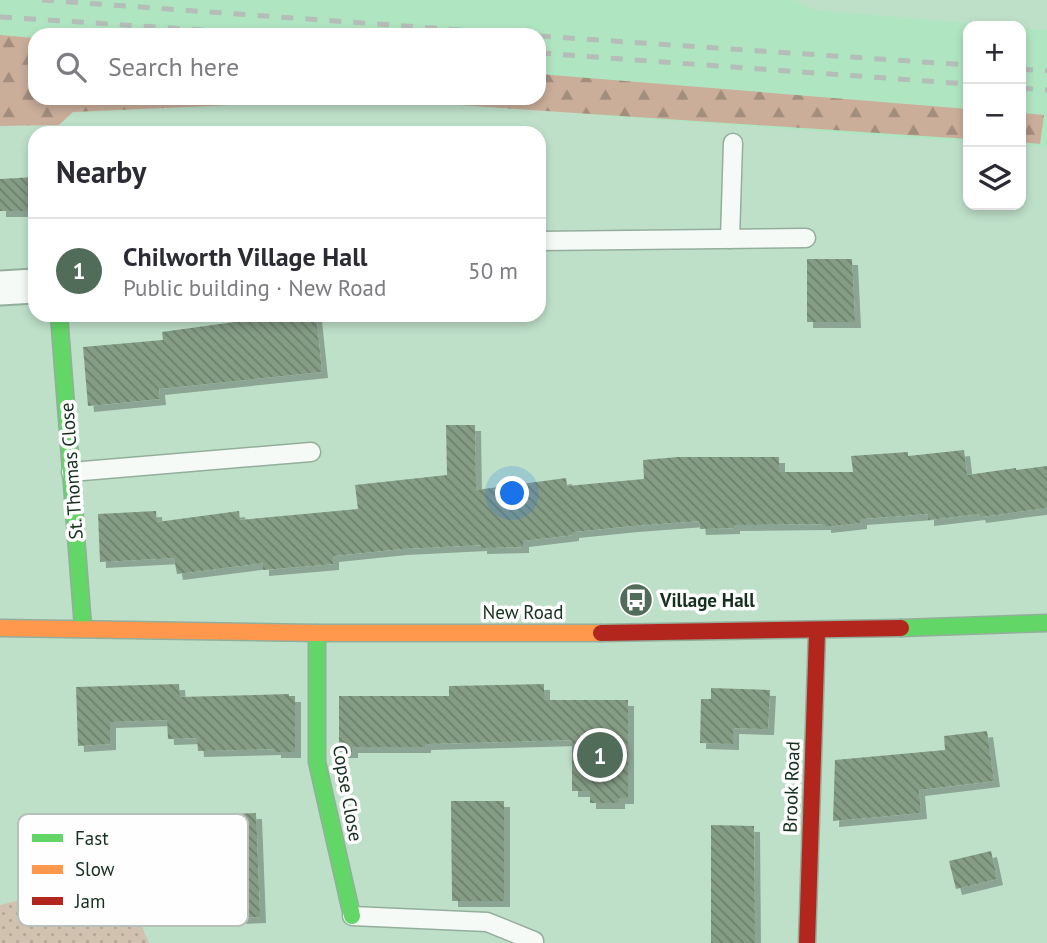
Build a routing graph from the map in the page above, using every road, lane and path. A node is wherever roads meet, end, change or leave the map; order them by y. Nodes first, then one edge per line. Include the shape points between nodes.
1 (733, 143) dead end
2 (806, 238) dead end
3 (730, 239) junction
4 (546, 241) edge
5 (28, 286) edge
6 (0, 288) edge
7 (60, 322) edge
8 (311, 452) dead end
9 (71, 471) junction
10 (1047, 623) edge
11 (83, 627) junction
12 (0, 628) edge
13 (817, 632) junction
14 (317, 633) junction
15 (352, 916) joint
16 (534, 943) edge
17 (807, 943) edge

1 - 3 lane
2 - 3 lane
3 - 4 lane
5 - 6 street
7 - 9 main road, St. Thomas Close
8 - 9 lane
9 - 11 main road, St. Thomas Close
10 - 13 main road, New Road
11 - 12 main road, New Road
11 - 14 main road, New Road
13 - 14 main road, New Road
13 - 17 main road, Brook Road
14 - 15 main road, Copse Close via 317,762
15 - 16 lane via 487,922

